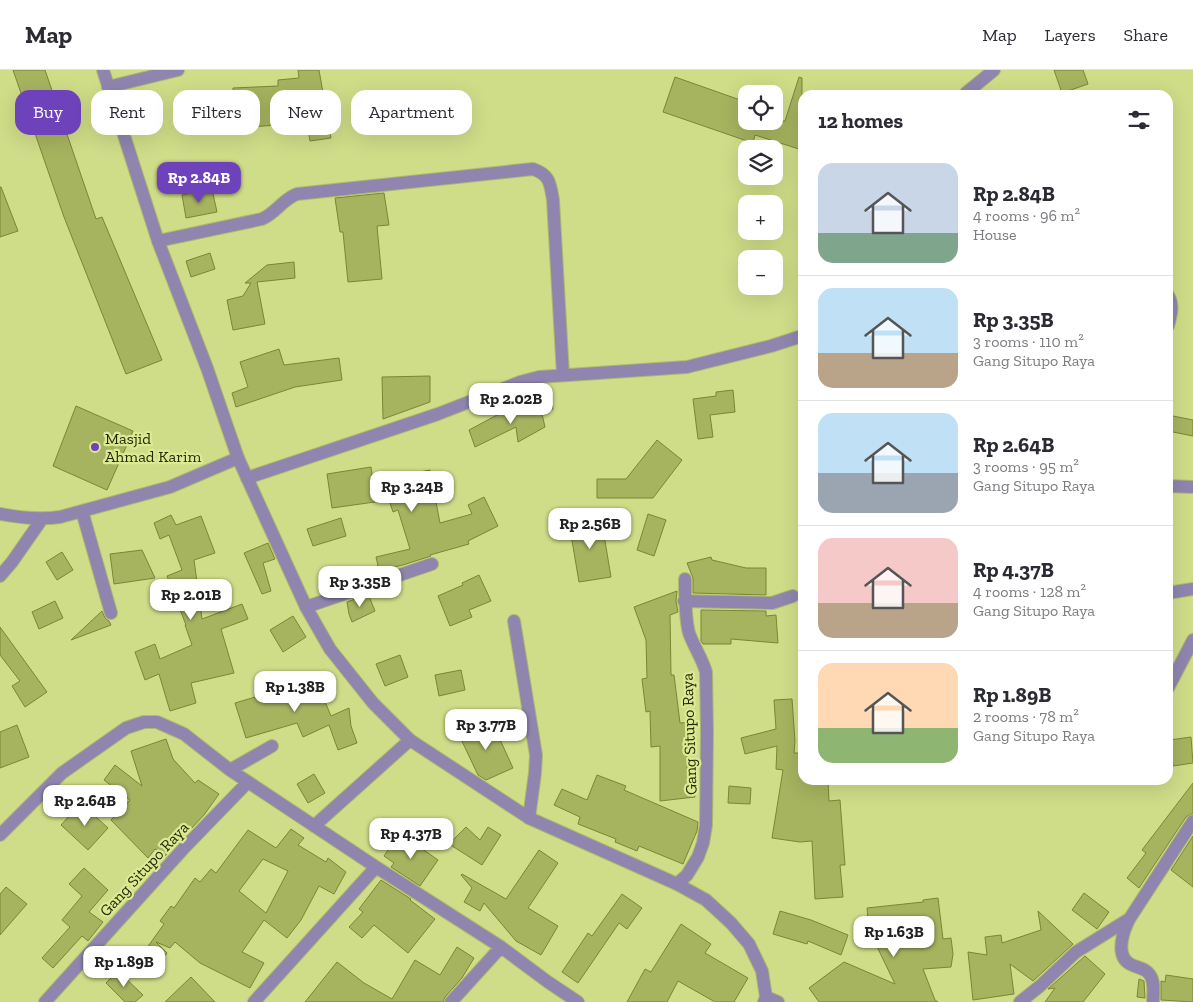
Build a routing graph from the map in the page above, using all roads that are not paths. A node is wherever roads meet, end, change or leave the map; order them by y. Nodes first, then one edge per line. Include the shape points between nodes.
1 (103, 70) edge
2 (178, 70) edge
3 (994, 70) edge
4 (108, 86) junction
5 (971, 90) edge
6 (158, 241) junction
7 (798, 337) edge
8 (563, 375) junction
9 (238, 458) junction
10 (247, 478) junction
11 (1173, 486) edge
12 (1193, 487) edge
13 (82, 512) junction
14 (0, 514) edge
15 (42, 519) junction
16 (432, 564) dead end
17 (0, 576) edge
18 (685, 579) dead end
19 (1193, 589) edge
20 (1173, 591) edge
21 (793, 596) dead end
22 (684, 600) junction
23 (306, 607) junction
24 (110, 613) dead end
25 (514, 621) dead end
26 (1193, 640) edge
27 (1173, 670) edge
28 (410, 740) junction
29 (272, 746) dead end
30 (230, 770) junction
31 (248, 782) junction
32 (529, 818) junction
33 (1193, 821) edge
34 (314, 826) junction
35 (0, 835) edge
36 (376, 867) junction
37 (677, 884) junction
38 (1130, 918) junction
39 (501, 947) junction
40 (765, 1000) edge
41 (45, 1002) edge
42 (254, 1002) edge
43 (451, 1002) edge
44 (578, 1002) edge
45 (778, 1002) edge
46 (1020, 1002) edge
47 (1152, 1002) edge

1 - 4 street
2 - 4 street
3 - 5 street
4 - 6 street
6 - 8 street via 262,219 297,194 533,169 543,173 550,183 553,200
6 - 9 street
7 - 8 street via 688,367
8 - 10 street via 520,382 438,414
9 - 10 street
9 - 13 street via 170,487
10 - 23 street
11 - 12 street
13 - 15 street
13 - 24 street
14 - 15 street
15 - 17 street
16 - 23 street
18 - 22 street, Gang Situpo Raya
19 - 20 street
21 - 22 street via 772,603
22 - 37 street, Gang Situpo Raya via 689,632 706,672 707,805 703,843 698,857
23 - 28 street via 347,672
25 - 32 street via 536,755
26 - 27 street
28 - 32 street
28 - 34 street
29 - 30 street
30 - 31 street
30 - 35 street via 184,734 157,722 144,722 126,728 62,773
31 - 34 street
31 - 41 street, Gang Situpo Raya
32 - 37 street
33 - 38 street
34 - 36 street
36 - 39 street
36 - 42 street
37 - 40 street via 706,900 749,944 762,971
38 - 46 street via 1076,952
38 - 47 street via 1123,934 1124,959 1152,977
39 - 43 street
39 - 44 street
40 - 45 street

